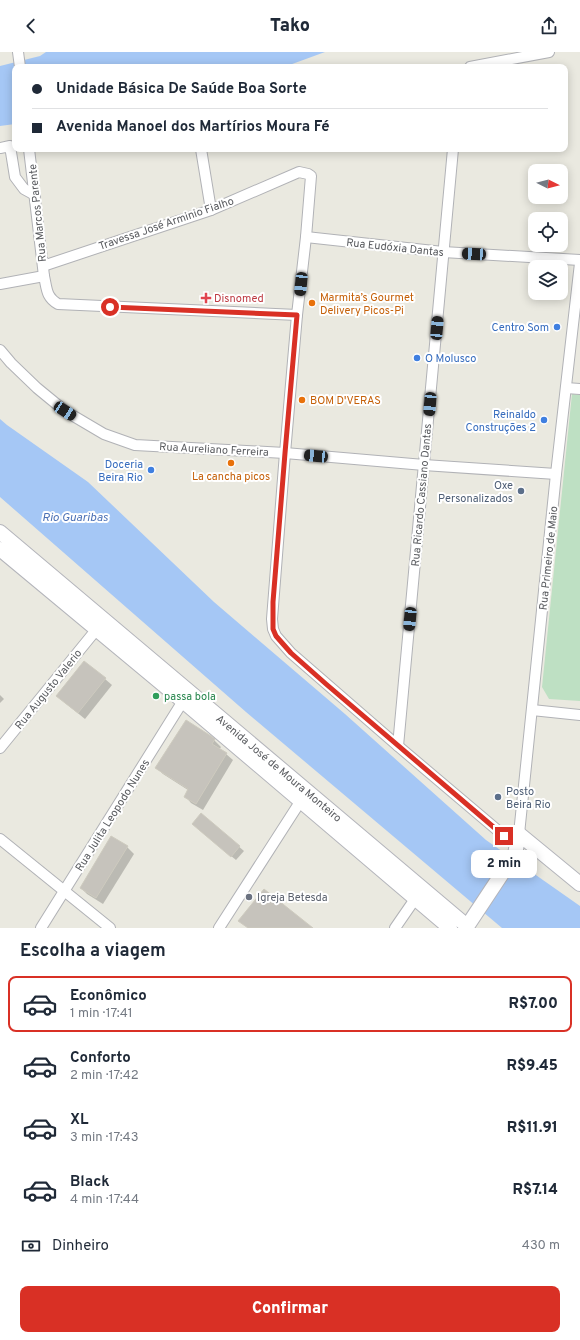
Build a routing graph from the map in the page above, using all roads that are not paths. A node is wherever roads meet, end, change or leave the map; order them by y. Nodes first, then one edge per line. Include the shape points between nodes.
1 (18, 52) edge
2 (550, 52) edge
3 (20, 64) edge
4 (486, 64) edge
5 (0, 148) edge
6 (29, 152) edge
7 (201, 152) edge
8 (453, 152) edge
9 (35, 195) junction
10 (211, 210) junction
11 (306, 237) junction
12 (443, 252) junction
13 (580, 261) edge
14 (43, 271) junction
15 (0, 284) edge
16 (297, 315) junction
17 (0, 350) edge
18 (566, 388) junction
19 (580, 389) edge
20 (285, 453) junction
21 (424, 465) junction
22 (556, 474) junction
23 (0, 532) edge
24 (0, 549) edge
25 (96, 630) junction
26 (183, 701) junction
27 (532, 710) junction
28 (580, 716) edge
29 (398, 746) junction
30 (0, 748) edge
31 (300, 802) junction
32 (0, 839) edge
33 (517, 845) junction
34 (580, 884) edge
35 (64, 891) junction
36 (415, 899) junction
37 (468, 927) edge
38 (41, 928) edge
39 (110, 928) edge
40 (219, 928) edge
41 (395, 928) edge
42 (450, 928) edge

1 - 3 street
2 - 4 street
5 - 9 street via 10,146 15,177 24,189
6 - 9 street, Rua Marcos Parente
7 - 10 street
8 - 12 street, Rua Ricardo Cassiano Dantas
9 - 14 street, Rua Marcos Parente
10 - 11 street, Travessa José Arminio Fialho via 299,172 308,174 311,176
10 - 14 street, Travessa José Arminio Fialho
11 - 12 street, Rua Eudóxia Dantas
11 - 16 street
12 - 13 street, Rua Eudóxia Dantas
12 - 21 street, Rua Ricardo Cassiano Dantas
13 - 18 street, Rua Primeiro de Maio
14 - 15 street, Travessa José Arminio Fialho
14 - 16 street, Rua Marcos Parente via 47,293 50,299 58,304
16 - 20 street
17 - 20 street, Rua Aureliano Ferreira via 37,388 65,411 104,434 135,445
18 - 19 street
18 - 22 street, Rua Primeiro de Maio
20 - 21 street, Rua Aureliano Ferreira
20 - 29 street via 273,629 291,653
21 - 22 street, Rua Aureliano Ferreira
21 - 29 street, Rua Ricardo Cassiano Dantas
22 - 27 street, Rua Primeiro de Maio
23 - 37 main road, Avenida José de Moura Monteiro
24 - 25 main road, Avenida José de Moura Monteiro
25 - 26 main road, Avenida José de Moura Monteiro
25 - 30 street, Rua Augusto Valerio
26 - 31 main road, Avenida José de Moura Monteiro
26 - 35 street, Rua Julita Leopodo Nunes
27 - 28 street
27 - 33 street, Rua Primeiro de Maio
29 - 33 street
31 - 36 main road, Avenida José de Moura Monteiro
31 - 40 street
32 - 35 street
33 - 34 main road
33 - 37 main road
35 - 38 street, Rua Julita Leopodo Nunes
35 - 39 street
36 - 41 street
36 - 42 main road, Avenida José de Moura Monteiro

